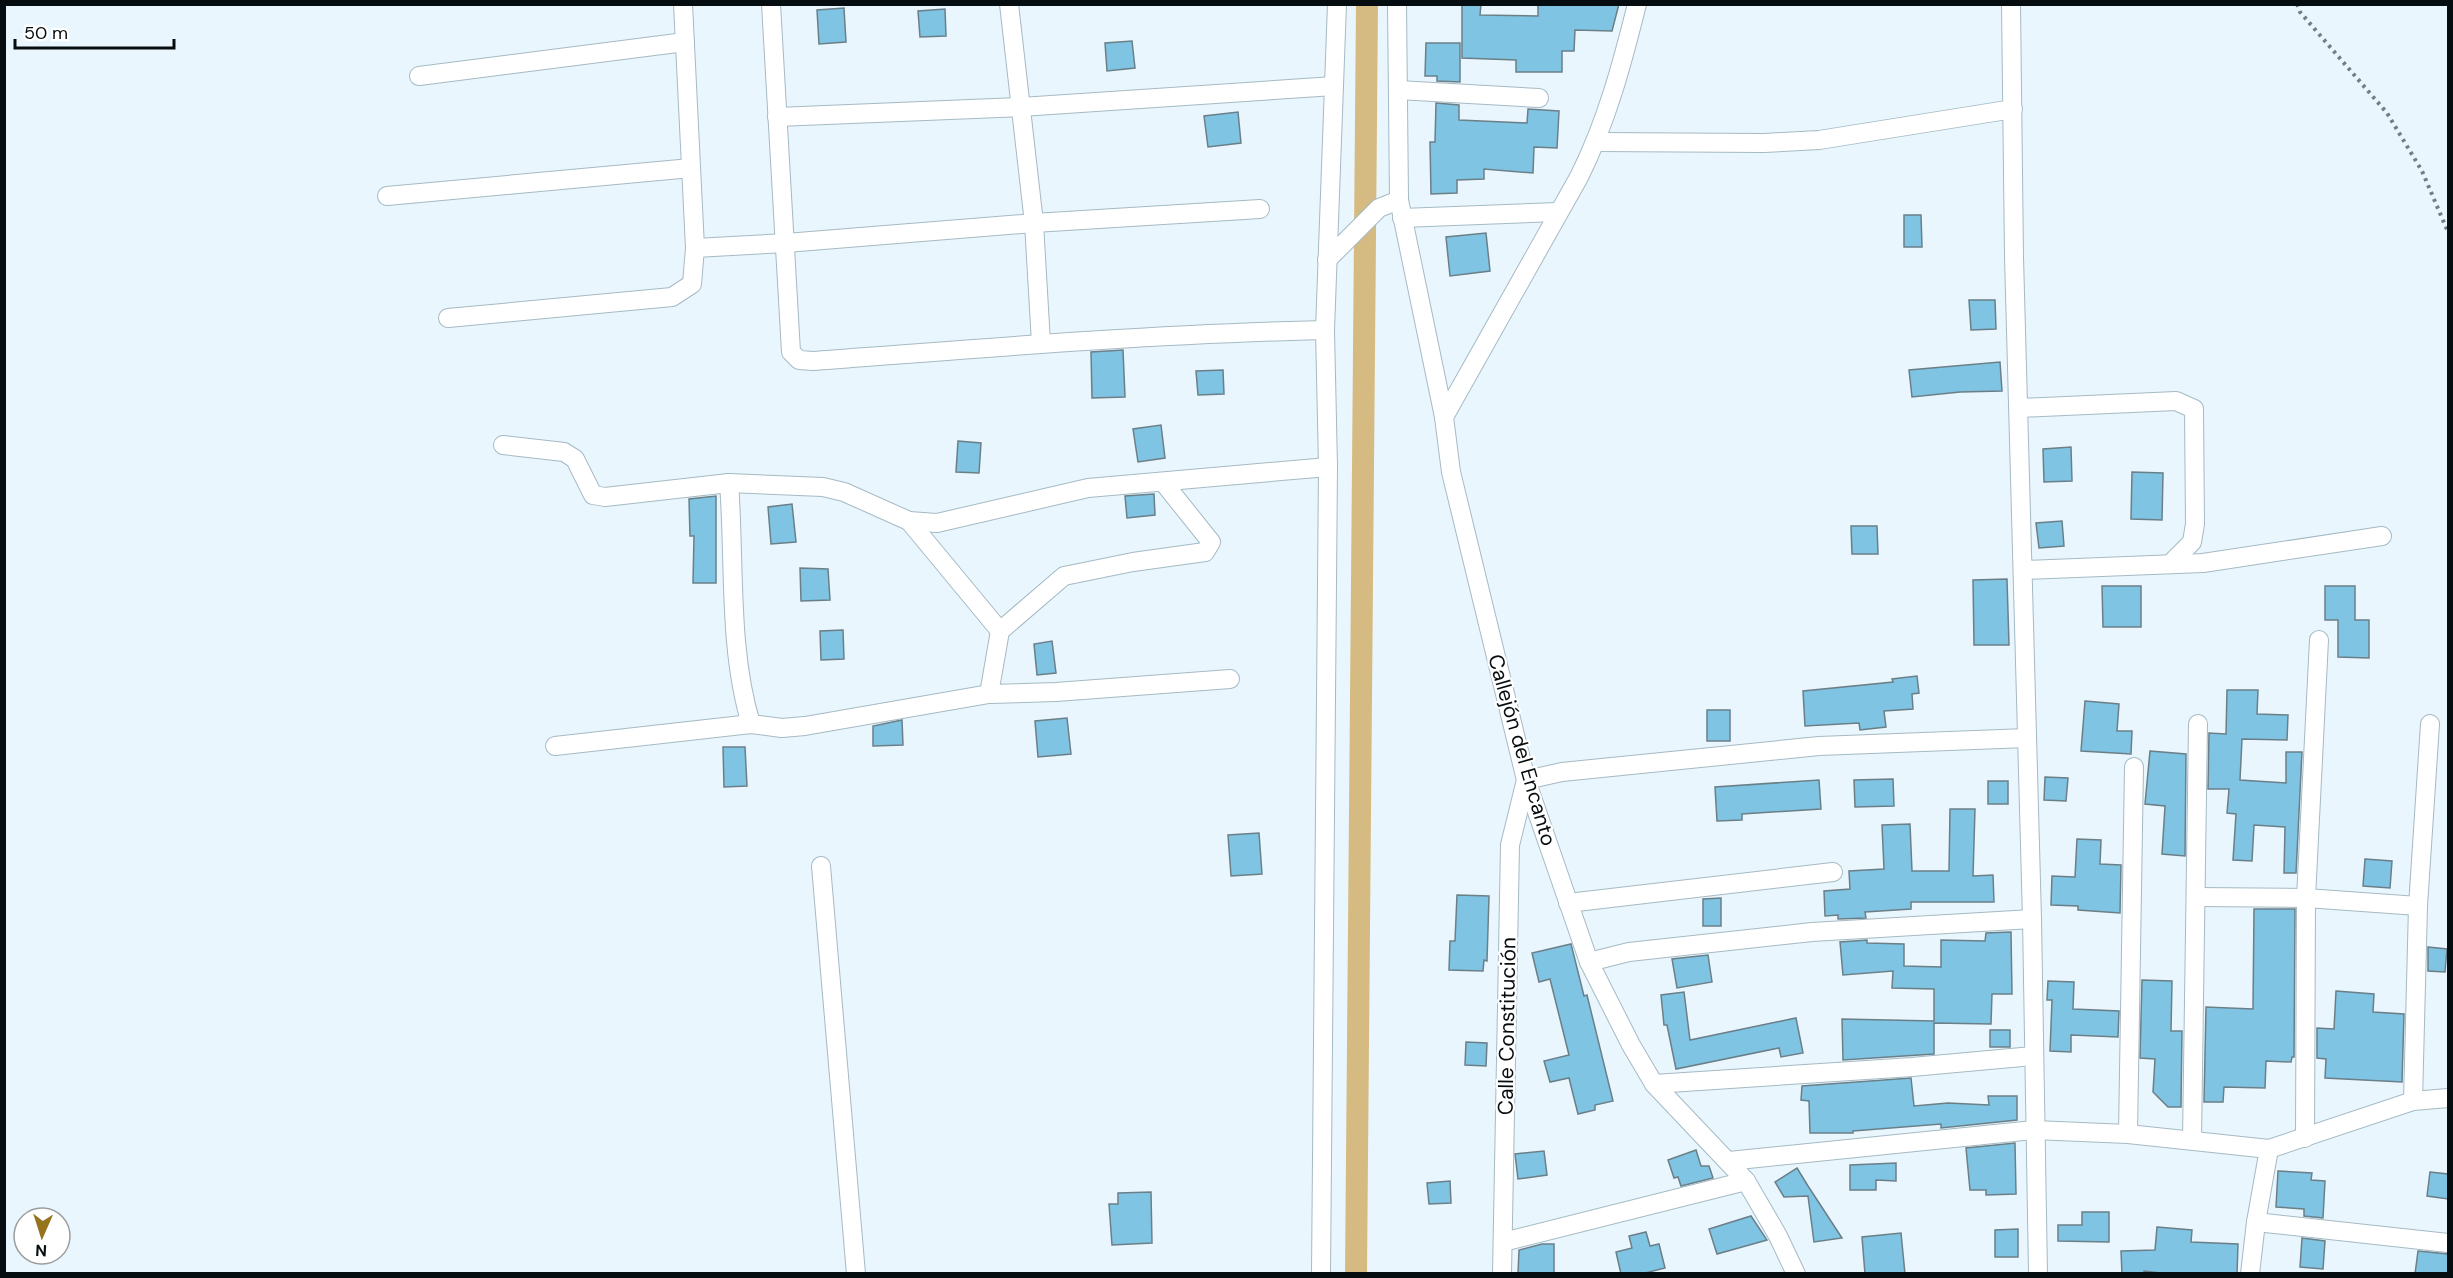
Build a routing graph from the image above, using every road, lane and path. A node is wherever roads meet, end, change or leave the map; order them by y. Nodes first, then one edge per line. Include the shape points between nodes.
1 (683, 4) edge
2 (771, 4) edge
3 (1009, 4) edge
4 (1337, 4) edge
5 (1397, 4) edge
6 (1637, 4) edge
7 (2011, 4) edge
8 (2297, 4) edge
9 (685, 42) junction
10 (419, 76) dead end
11 (1334, 86) junction
12 (1398, 90) junction
13 (1539, 98) dead end
14 (1021, 107) junction
15 (2013, 109) junction
16 (777, 117) junction
17 (1596, 142) junction
18 (691, 168) junction
19 (387, 196) dead end
20 (1260, 209) dead end
21 (1400, 209) junction
22 (1558, 212) junction
23 (1034, 223) junction
24 (2448, 232) edge
25 (786, 243) junction
26 (695, 248) junction
27 (1327, 260) junction
28 (448, 318) dead end
29 (1325, 330) junction
30 (1041, 343) junction
31 (2019, 408) junction
32 (1444, 417) junction
33 (503, 444) dead end
34 (1328, 467) junction
35 (1163, 482) junction
36 (729, 483) junction
37 (909, 521) junction
38 (2382, 536) dead end
39 (2170, 564) junction
40 (2023, 570) junction
41 (999, 630) junction
42 (2319, 640) dead end
43 (1230, 679) dead end
44 (989, 694) junction
45 (751, 724) junction
46 (2198, 724) dead end
47 (2430, 724) dead end
48 (2026, 738) junction
49 (555, 746) dead end
50 (2134, 767) dead end
51 (1526, 780) junction
52 (820, 866) dead end
53 (1833, 872) dead end
54 (2196, 897) junction
55 (2306, 898) junction
56 (1568, 903) junction
57 (2418, 906) junction
58 (2032, 919) junction
59 (1589, 962) junction
60 (2033, 1056) junction
61 (1654, 1084) junction
62 (2448, 1098) edge
63 (2413, 1101) junction
64 (2034, 1130) junction
65 (2128, 1134) junction
66 (2305, 1138) junction
67 (2193, 1140) junction
68 (2269, 1149) junction
69 (1730, 1161) junction
70 (1746, 1181) junction
71 (2256, 1222) junction
72 (1503, 1242) junction
73 (2448, 1243) edge
74 (856, 1274) edge
75 (1321, 1274) edge
76 (1502, 1274) edge
77 (1796, 1274) edge
78 (2038, 1274) edge
79 (2250, 1274) edge

1 - 9 street
2 - 16 street
3 - 14 street
4 - 11 street
5 - 12 street, Callejón del Encanto
6 - 17 street via 1615,90
7 - 15 street
8 - 24 path via 2387,113 2422,171
9 - 10 street
9 - 18 street
11 - 14 street
11 - 27 street
12 - 13 street
12 - 21 street, Callejón del Encanto
14 - 16 street
14 - 23 street
15 - 17 street via 1819,140
15 - 31 street
16 - 25 street
17 - 22 street
18 - 19 street
18 - 26 street
20 - 23 street
21 - 22 street
21 - 27 street via 1379,208
21 - 32 street, Callejón del Encanto
22 - 32 street
23 - 25 street
23 - 30 street
25 - 26 street
25 - 30 street via 791,352 799,360
26 - 28 street via 692,284 672,297
27 - 29 street
29 - 30 street
29 - 34 street
31 - 39 street via 2176,401 2194,410 2195,524 2192,542
31 - 40 street
32 - 51 street, Callejón del Encanto via 1451,472
33 - 36 street via 564,452 575,459 593,495 606,497
34 - 35 street
34 - 75 street
35 - 37 street via 1088,488 937,523
35 - 41 street via 1211,542 1205,552 1064,576
36 - 37 street via 823,487 844,492
36 - 45 street via 742,695
37 - 41 street
38 - 39 street via 2239,559
39 - 40 street
40 - 48 street
41 - 44 street
42 - 55 street
43 - 44 street
44 - 45 street via 805,726
45 - 49 street
46 - 54 street
47 - 57 street
48 - 51 street via 1819,746 1562,772
48 - 58 street
50 - 65 street
51 - 56 street, Callejón del Encanto
51 - 72 street, Calle Constitución via 1510,845
52 - 74 street
53 - 56 street
54 - 55 street
54 - 67 street
55 - 57 street
55 - 66 street
56 - 59 street, Callejón del Encanto
57 - 63 street
58 - 59 street via 1812,932 1649,950
58 - 60 street
59 - 61 street, Callejón del Encanto
60 - 61 street
60 - 64 street
61 - 69 street, Callejón del Encanto
62 - 63 street
63 - 66 street
64 - 65 street
64 - 69 street
64 - 78 street
65 - 67 street
66 - 68 street
67 - 68 street
68 - 71 street
69 - 70 street, Callejón del Encanto
70 - 72 street
70 - 77 street, Callejón del Encanto
71 - 73 street
71 - 79 street
72 - 76 street, Calle Constitución

